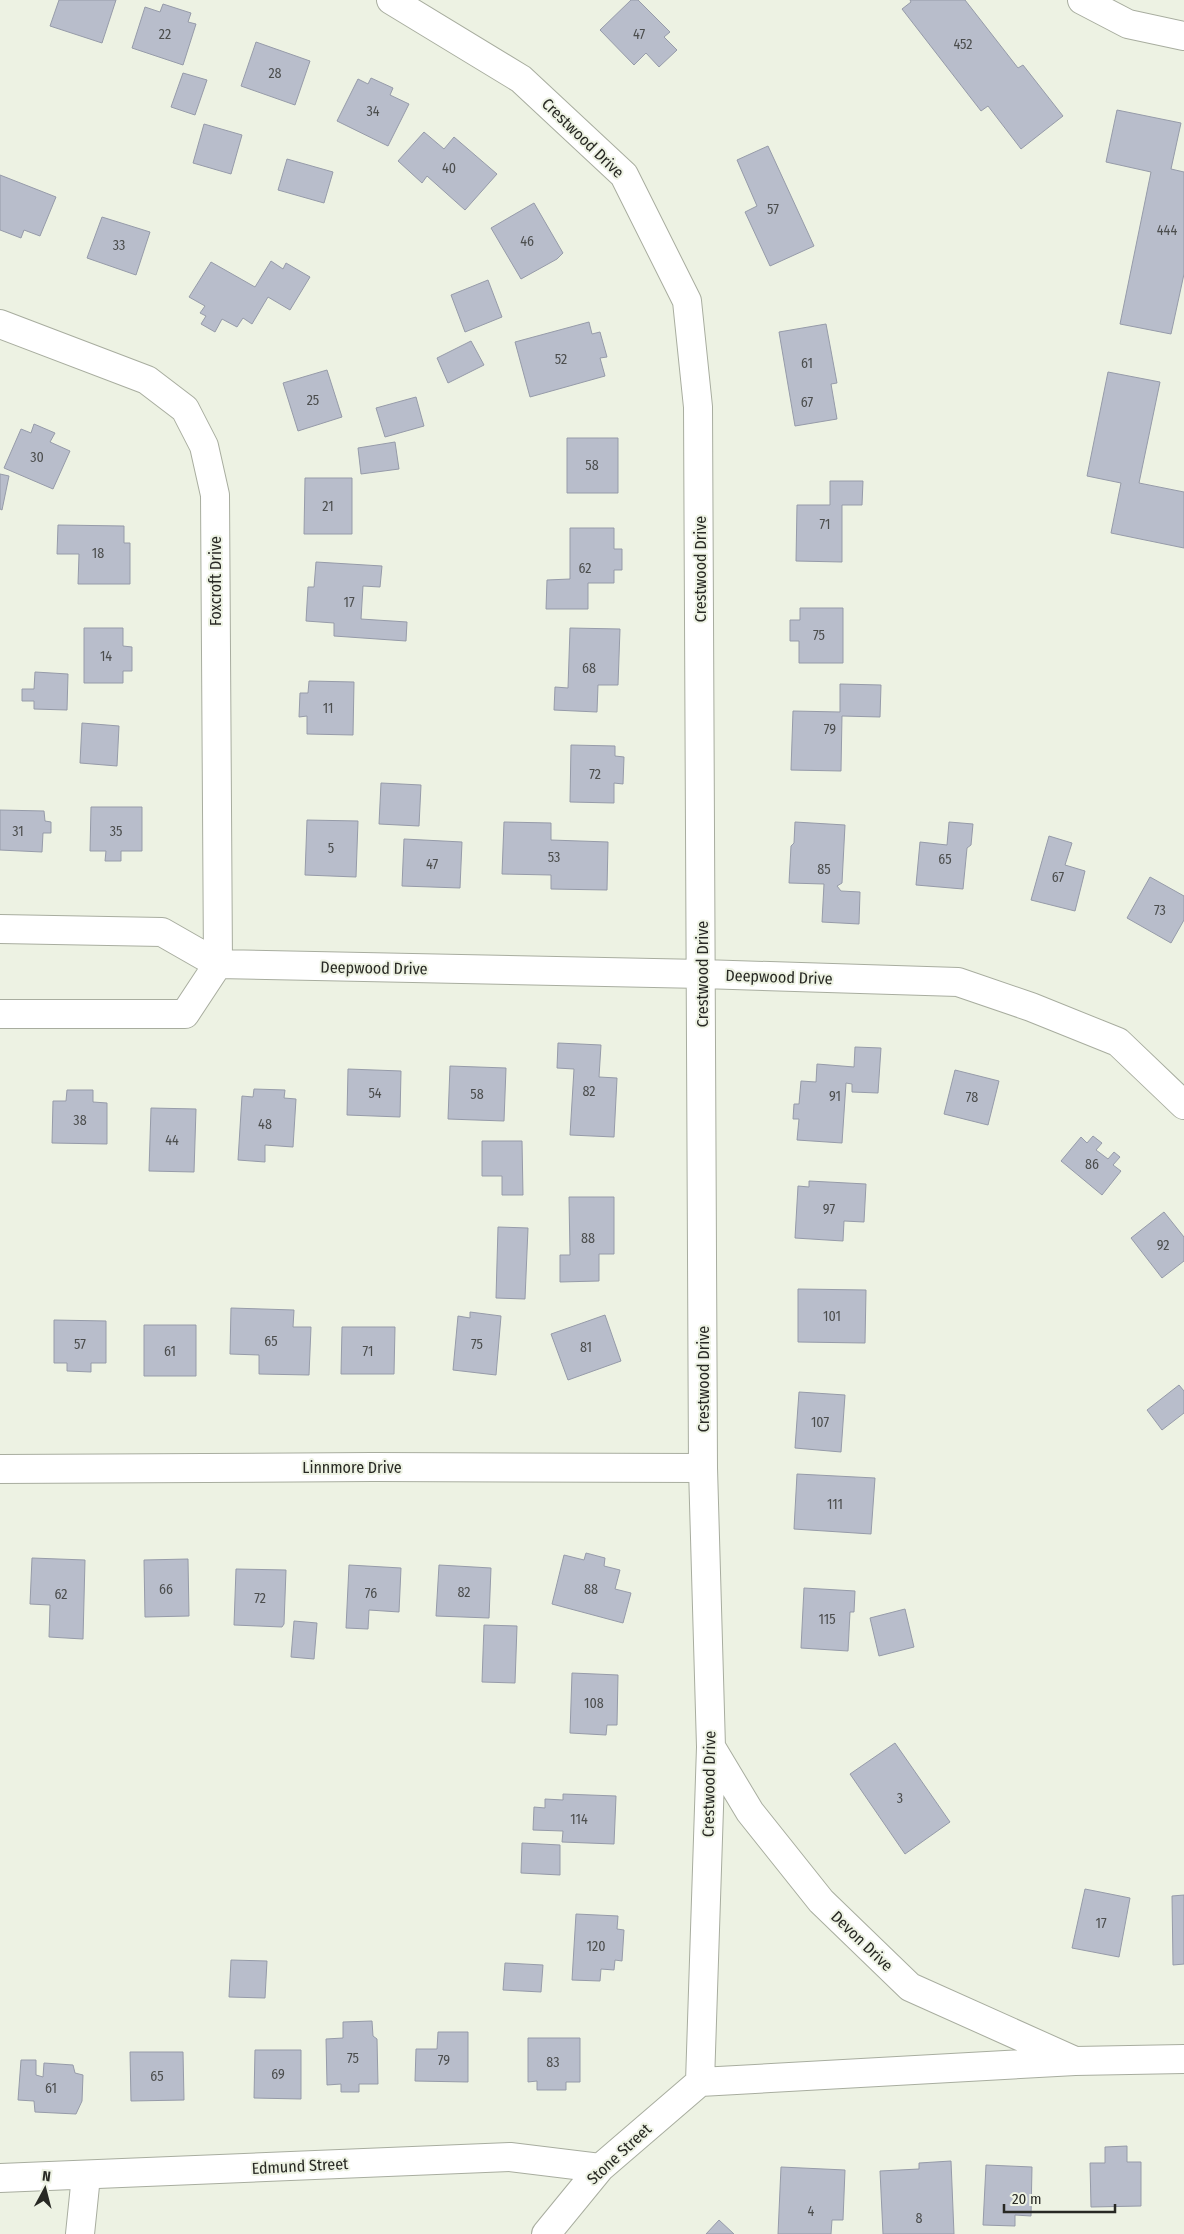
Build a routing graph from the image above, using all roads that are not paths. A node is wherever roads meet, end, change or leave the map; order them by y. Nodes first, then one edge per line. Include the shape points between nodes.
1 (391, 0) edge
2 (1082, 0) edge
3 (1184, 36) edge
4 (0, 324) edge
5 (0, 929) edge
6 (218, 964) junction
7 (702, 974) junction
8 (0, 1014) edge
9 (1184, 1106) edge
10 (703, 1468) junction
11 (0, 1469) edge
12 (712, 1747) junction
13 (1184, 2059) edge
14 (1075, 2061) junction
15 (700, 2082) junction
16 (600, 2168) junction
17 (86, 2176) junction
18 (0, 2178) edge
19 (80, 2234) edge
20 (546, 2234) edge

1 - 7 street, Crestwood Drive via 521,79 624,175 687,301 698,407
2 - 3 street via 1128,24
4 - 6 street, Foxcroft Drive via 147,380 185,409 204,446 215,495
5 - 6 street, Deepwood Drive via 162,932
6 - 7 street, Deepwood Drive
6 - 8 street via 185,1014
7 - 9 street, Deepwood Drive via 958,982 1118,1042
7 - 10 street, Crestwood Drive
10 - 11 street, Linnmore Drive
10 - 12 street, Crestwood Drive
12 - 14 street, Devon Drive via 750,1812 821,1901 910,1987
12 - 15 street, Crestwood Drive
13 - 14 street, Devon Drive
14 - 15 street, Devon Drive
15 - 16 street, Stone Street
16 - 17 street, Edmund Street via 510,2157
16 - 20 street, Stone Street
17 - 18 street, Edmund Street
17 - 19 street

